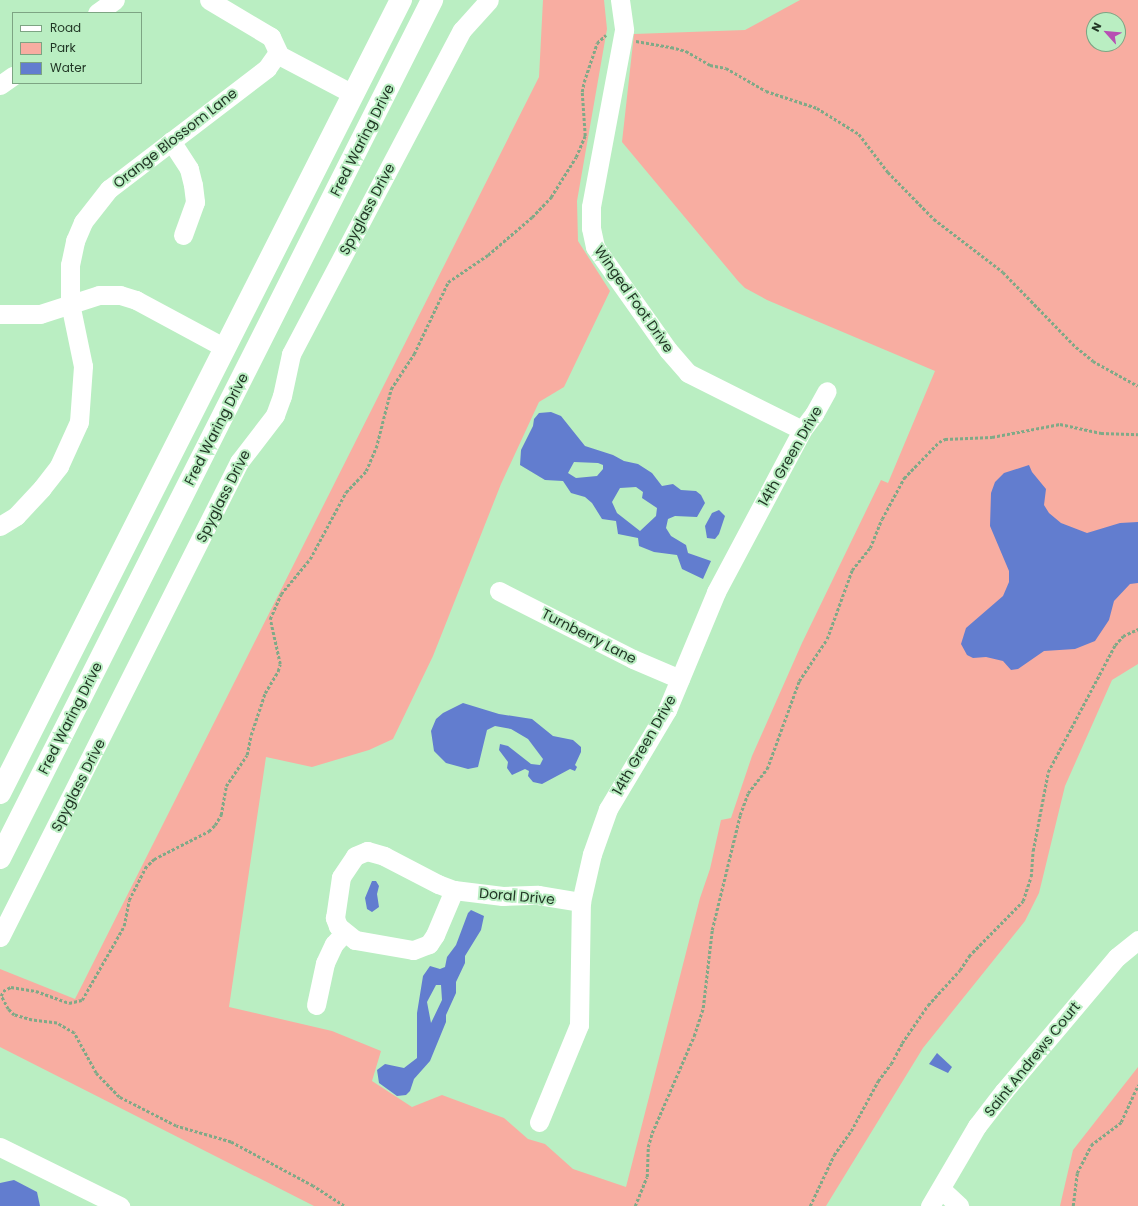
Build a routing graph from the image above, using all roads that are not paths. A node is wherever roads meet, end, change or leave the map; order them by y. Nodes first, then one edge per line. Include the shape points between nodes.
1 (115, 0) edge
2 (209, 0) edge
3 (401, 0) edge
4 (414, 0) edge
5 (432, 0) edge
6 (489, 0) edge
7 (620, 0) edge
8 (98, 12) edge
9 (277, 53) junction
10 (12, 77) edge
11 (0, 85) edge
12 (353, 94) junction
13 (171, 140) junction
14 (342, 178) junction
15 (183, 235) dead end
16 (70, 303) junction
17 (0, 314) edge
18 (225, 348) junction
19 (827, 391) dead end
20 (802, 430) junction
21 (0, 526) edge
22 (165, 530) junction
23 (499, 591) dead end
24 (680, 679) junction
25 (0, 793) edge
26 (0, 858) edge
27 (454, 890) junction
28 (580, 902) junction
29 (344, 933) junction
30 (0, 937) edge
31 (1138, 940) edge
32 (316, 1005) dead end
33 (539, 1122) dead end
34 (0, 1147) edge
35 (941, 1189) junction
36 (120, 1206) edge
37 (930, 1206) edge
38 (959, 1206) edge

1 - 8 street
2 - 9 street via 271,37
3 - 12 main road, Fred Waring Drive
4 - 14 main road via 354,123
5 - 14 main road, Fred Waring Drive
6 - 30 street, Spyglass Drive via 462,30 291,354 275,415 239,462
7 - 20 street, Winged Foot Drive via 624,30 591,207 591,228 595,247 668,350 688,373
9 - 12 street
9 - 13 street, Orange Blossom Lane via 267,68
10 - 11 street
12 - 18 main road, Fred Waring Drive
13 - 15 street via 189,169 193,185 194,202
13 - 16 street, Orange Blossom Lane via 109,189 84,222 75,241 70,265
14 - 22 main road, Fred Waring Drive
16 - 17 street via 40,314
16 - 18 street via 99,295 120,295 136,300
16 - 21 street, Orange Blossom Lane via 83,366 79,422 59,466 16,516
18 - 22 main road via 231,353 232,362 186,456
18 - 25 main road, Fred Waring Drive
19 - 20 street, 14th Green Drive
20 - 24 street, 14th Green Drive via 716,592
22 - 26 main road, Fred Waring Drive
23 - 24 street, Turnberry Lane via 633,659
24 - 28 street, 14th Green Drive via 667,710 608,809 592,854
27 - 28 street, Doral Drive via 503,896 538,895
27 - 29 street via 436,935 422,948 404,950 369,944
27 - 29 street, Doral Drive via 374,852 355,856 341,877 336,918
28 - 33 street, 14th Green Drive via 579,1025
29 - 32 street via 334,944 324,963
31 - 35 street, Saint Andrews Court via 1117,957 1004,1090 974,1132
34 - 36 street
35 - 37 street, Saint Andrews Court
35 - 38 street

